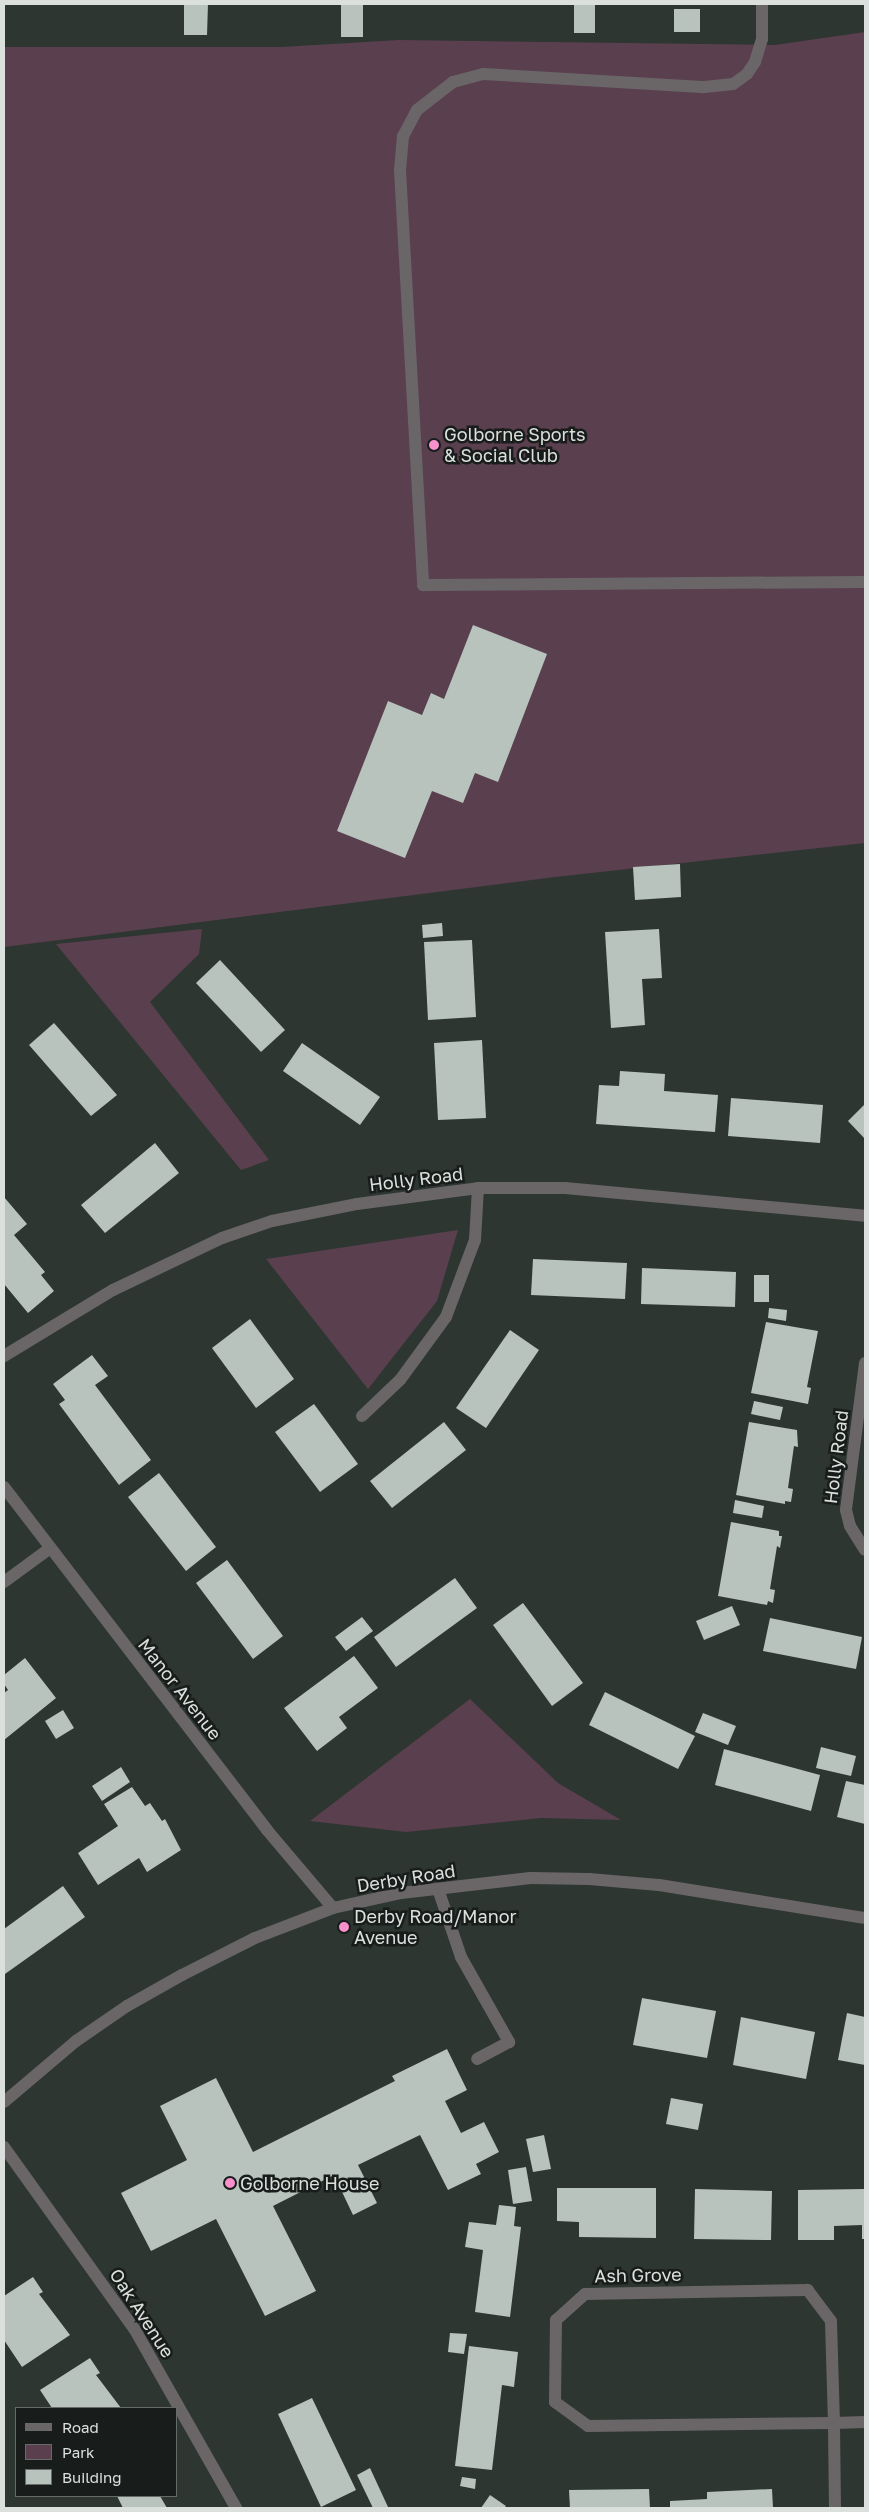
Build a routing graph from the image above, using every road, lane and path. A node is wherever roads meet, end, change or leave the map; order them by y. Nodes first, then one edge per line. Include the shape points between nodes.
1 (762, 4) edge
2 (865, 582) edge
3 (478, 1188) junction
4 (865, 1216) edge
5 (4, 1356) edge
6 (865, 1363) edge
7 (362, 1416) dead end
8 (4, 1488) edge
9 (49, 1549) junction
10 (865, 1550) edge
11 (4, 1582) edge
12 (438, 1889) junction
13 (333, 1908) junction
14 (865, 1918) edge
15 (478, 2059) dead end
16 (4, 2102) edge
17 (4, 2147) edge
18 (865, 2422) edge
19 (834, 2423) junction
20 (236, 2508) edge
21 (835, 2508) edge

1 - 2 street via 762,39 755,62 734,84 702,87 483,74 453,82 417,110 403,136 400,170 422,585
3 - 4 street, Holly Road via 565,1188
3 - 5 street, Holly Road via 315,1211 222,1238 113,1290
3 - 7 street via 475,1240 446,1317 400,1380
6 - 10 street, Holly Road via 846,1510 850,1526
8 - 9 street, Manor Avenue
9 - 11 street
9 - 13 street, Manor Avenue via 267,1830
12 - 13 street, Derby Road
12 - 14 street, Derby Road via 530,1878 589,1879 658,1885
12 - 15 street via 462,1957 509,2042
13 - 16 street, Derby Road via 256,1938 127,2006 76,2041
17 - 20 street, Oak Avenue via 135,2330
18 - 19 street, Ash Grove
19 - 19 street, Ash Grove via 588,2426 555,2402 556,2320 586,2294 808,2290 831,2321
19 - 21 street

